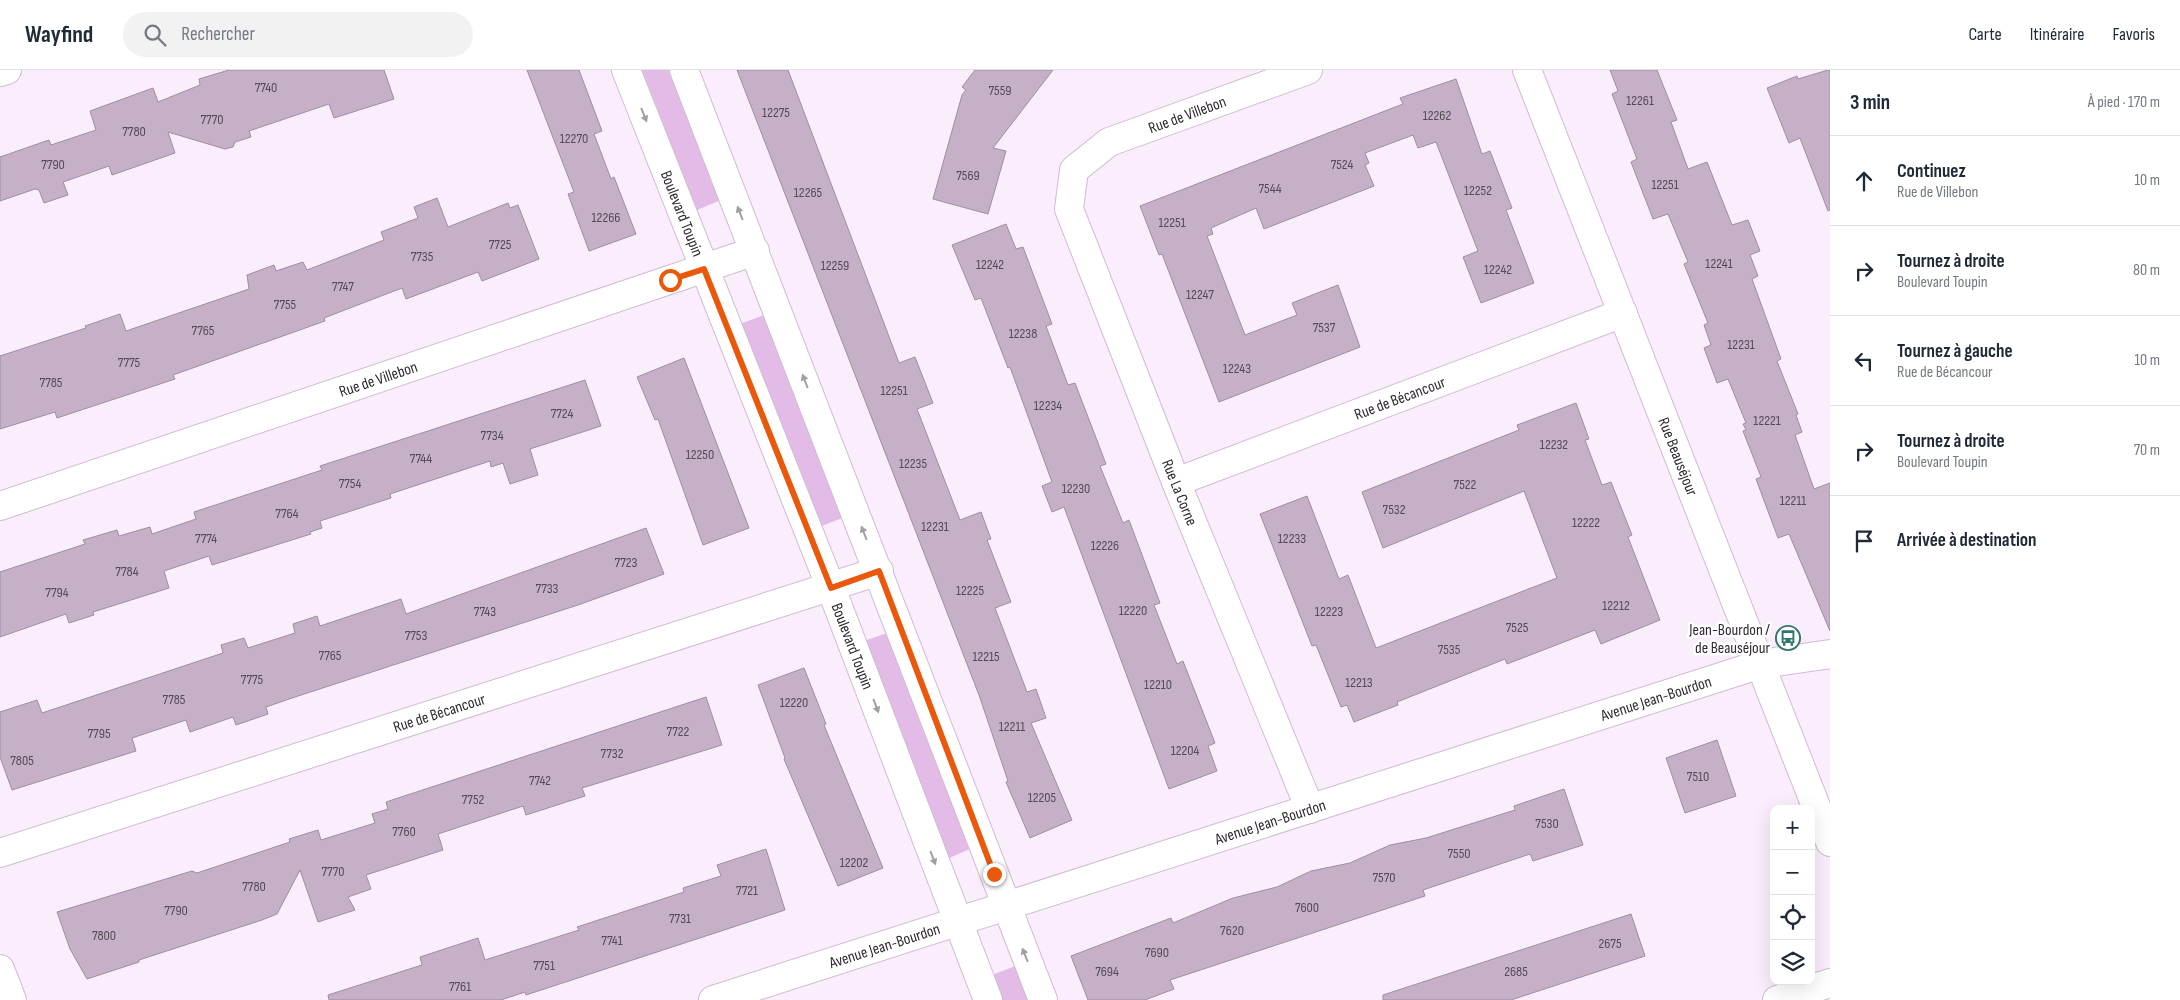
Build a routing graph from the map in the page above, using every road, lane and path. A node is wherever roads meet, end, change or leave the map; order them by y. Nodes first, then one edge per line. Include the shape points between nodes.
1 (6, 70) edge
2 (626, 70) edge
3 (684, 70) edge
4 (1308, 70) edge
5 (1527, 70) edge
6 (0, 72) edge
7 (1074, 170) joint
8 (754, 250) junction
9 (704, 269) junction
10 (1623, 313) junction
11 (1176, 482) junction
12 (0, 506) edge
13 (879, 571) junction
14 (831, 588) junction
15 (1830, 654) edge
16 (1761, 664) junction
17 (1310, 809) junction
18 (1830, 842) edge
19 (0, 853) edge
20 (1005, 905) junction
21 (956, 920) junction
22 (0, 969) edge
23 (1830, 982) edge
24 (12, 1000) edge
25 (712, 1000) edge
26 (988, 1000) edge
27 (1043, 1000) edge
28 (1776, 1000) edge

1 - 6 street
2 -> 9 street, Boulevard Toupin
8 -> 3 street
4 - 7 street, Rue de Villebon via 1109,142
5 - 10 street, Rue Beauséjour
7 - 11 street, Rue La Corne via 1069,209
8 - 9 street, Rue de Villebon
13 -> 8 street
9 - 12 street, Rue de Villebon
9 - 14 street, Boulevard Toupin
10 - 11 street, Rue de Bécancour
10 - 16 street, Rue Beauséjour
11 - 17 street, Rue La Corne
13 - 14 street, Rue de Bécancour
13 - 20 street
14 - 19 street, Rue de Bécancour
14 -> 21 street, Boulevard Toupin
15 - 16 street, Avenue Jean-Bourdon
16 - 17 street, Avenue Jean-Bourdon
16 - 18 street, Rue Beauséjour
17 - 20 street, Avenue Jean-Bourdon
20 - 21 street, Avenue Jean-Bourdon
27 -> 20 street
21 - 25 street, Avenue Jean-Bourdon
21 - 26 street, Boulevard Toupin
22 - 24 street
23 - 28 street

